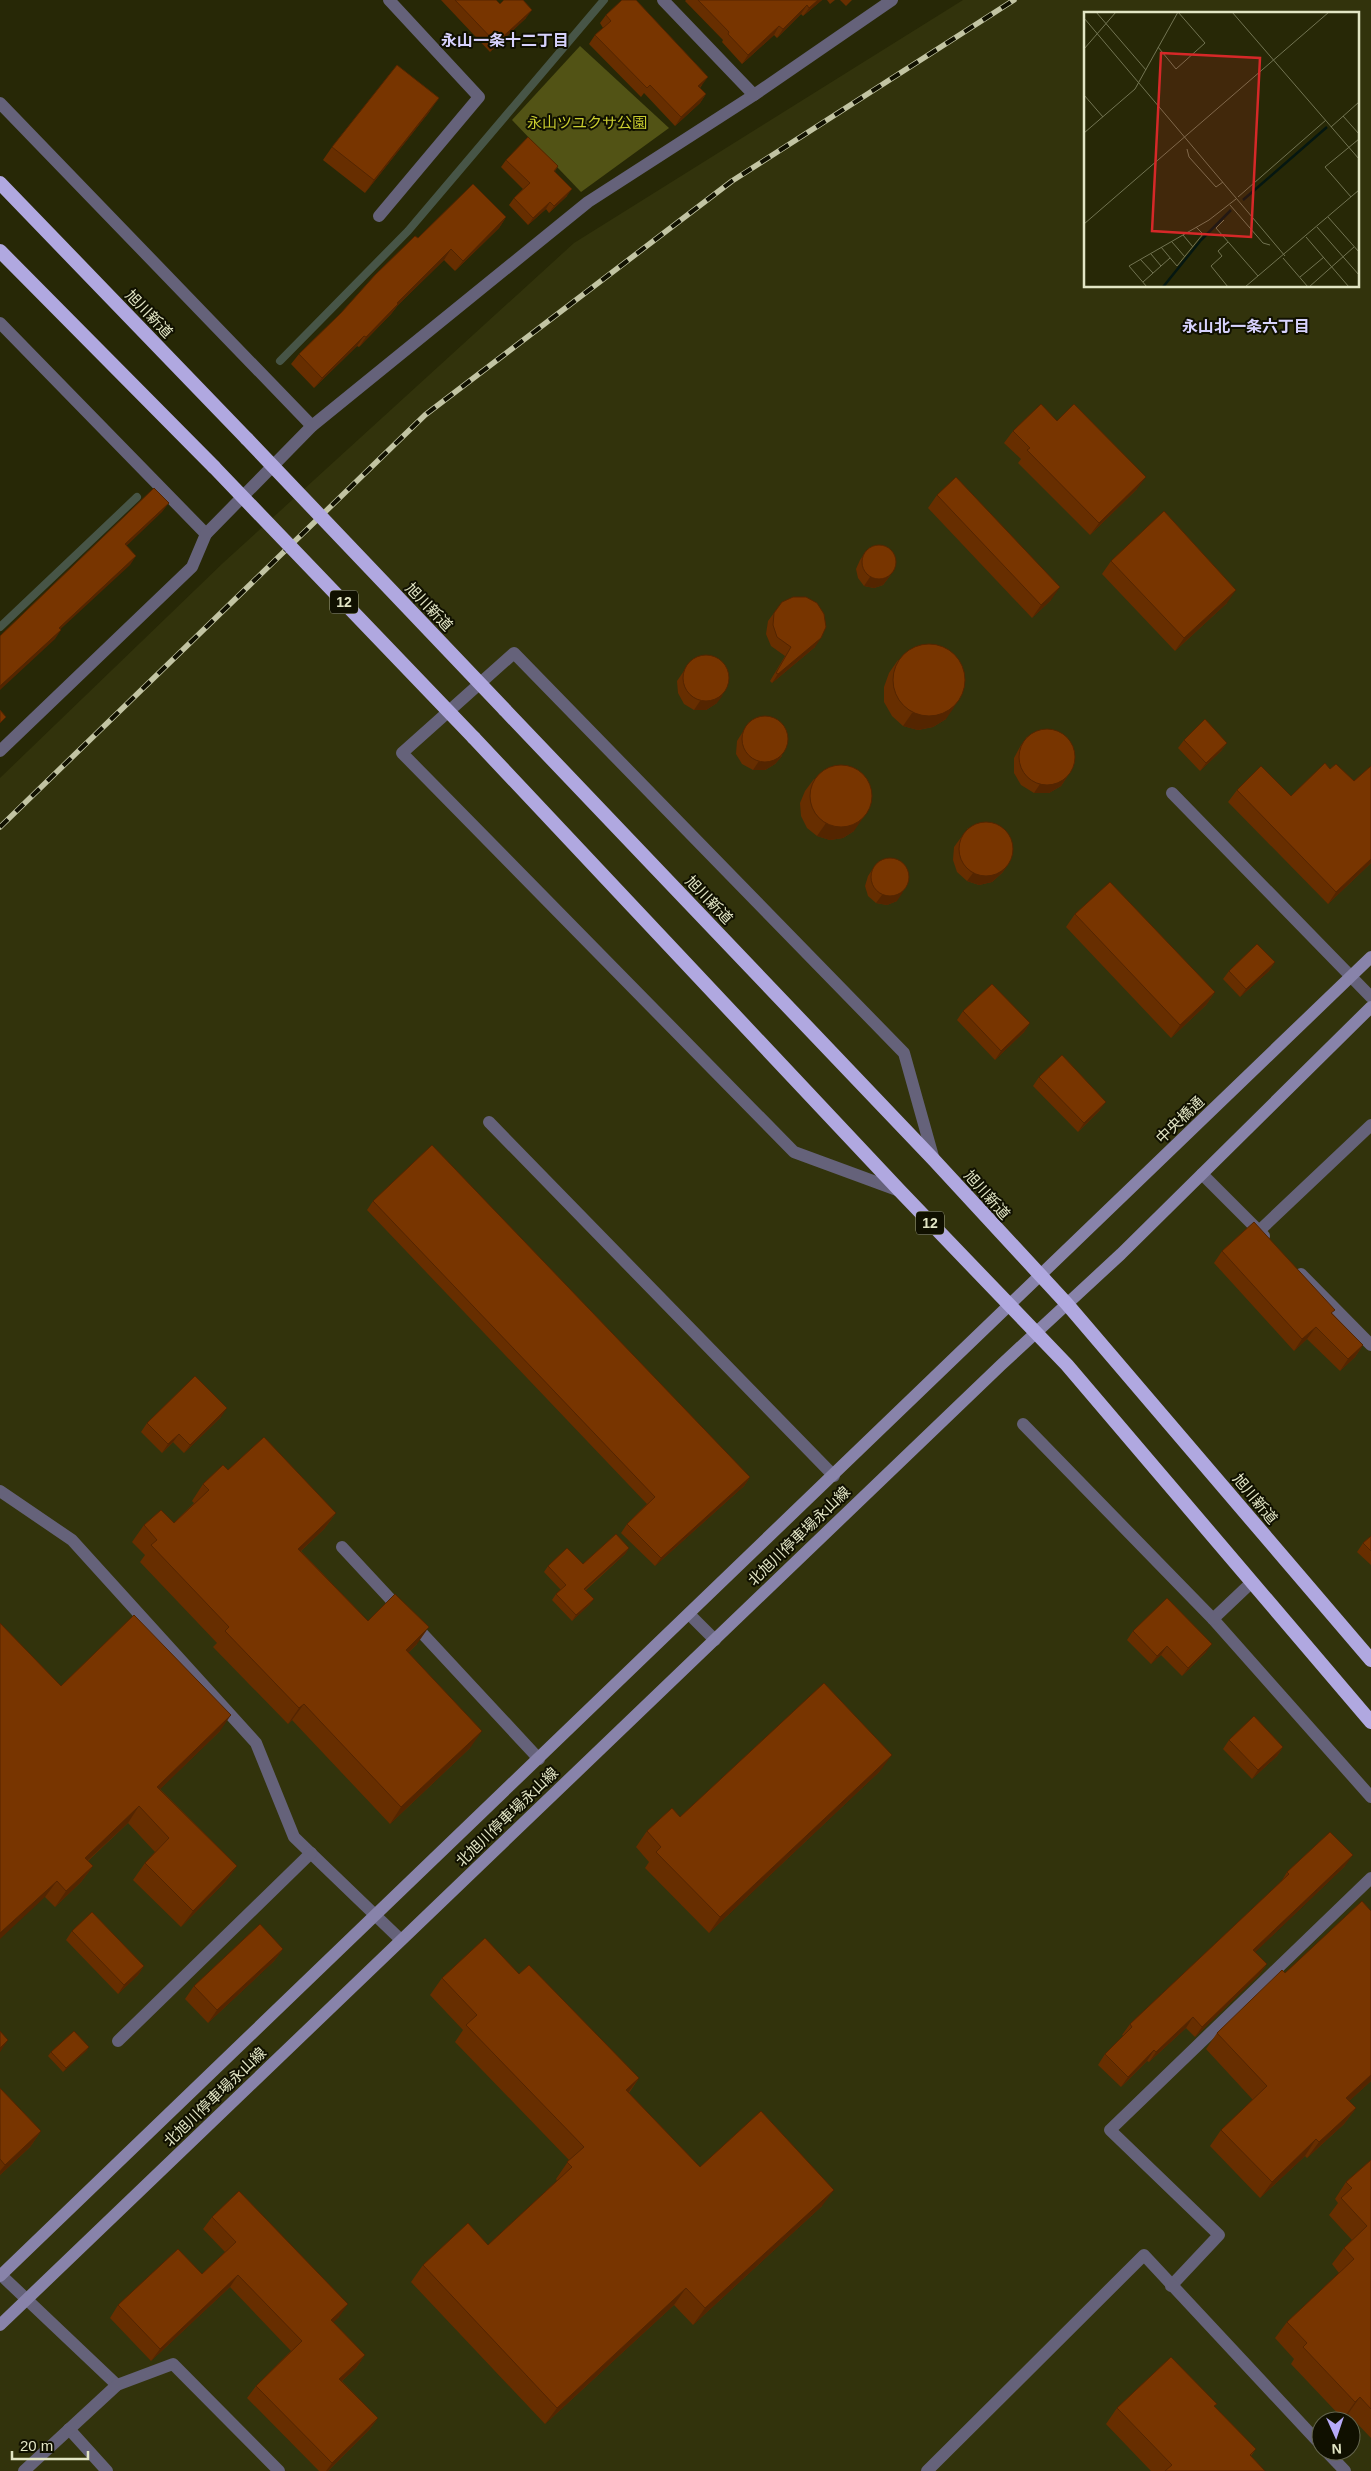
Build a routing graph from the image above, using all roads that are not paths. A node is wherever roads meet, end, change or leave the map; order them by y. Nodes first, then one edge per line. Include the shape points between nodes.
1 (389, 0) edge
2 (663, 0) edge
3 (892, 0) edge
4 (754, 95) junction
5 (0, 103) edge
6 (0, 183) edge
7 (379, 216) dead end
8 (0, 251) edge
9 (0, 323) edge
10 (312, 426) junction
11 (206, 534) junction
12 (0, 751) edge
13 (1172, 793) dead end
14 (1371, 958) edge
15 (1350, 977) junction
16 (1371, 997) edge
17 (1371, 1007) edge
18 (489, 1122) dead end
19 (1371, 1125) edge
20 (934, 1160) junction
21 (1202, 1174) junction
22 (900, 1191) junction
23 (1259, 1231) junction
24 (1273, 1245) edge
25 (1294, 1267) edge
26 (1040, 1277) junction
27 (1067, 1304) junction
28 (1011, 1305) junction
29 (1037, 1332) junction
30 (1371, 1345) edge
31 (1023, 1424) dead end
32 (834, 1476) junction
33 (0, 1492) edge
34 (342, 1546) dead end
35 (1252, 1582) junction
36 (689, 1614) junction
37 (1213, 1619) junction
38 (715, 1640) junction
39 (1371, 1660) edge
40 (1371, 1722) edge
41 (539, 1759) junction
42 (1371, 1797) edge
43 (311, 1853) junction
44 (1371, 1878) edge
45 (1354, 1894) junction
46 (1366, 1905) edge
47 (376, 1915) junction
48 (401, 1940) junction
49 (118, 2041) dead end
50 (1, 2275) edge
51 (1171, 2286) junction
52 (27, 2299) junction
53 (0, 2325) edge
54 (117, 2385) junction
55 (68, 2430) junction
56 (1311, 2435) edge
57 (1336, 2461) edge
58 (24, 2471) edge
59 (107, 2471) edge
60 (279, 2471) edge
61 (927, 2471) edge
62 (1345, 2471) edge

1 - 7 street via 479,97
2 - 4 street
3 - 4 street
4 - 10 street via 588,202
5 - 10 street
6 - 20 highway, 旭川新道, bridge
8 - 22 highway, 12, bridge via 214,467 474,738
9 - 11 street
10 - 11 street
11 - 12 street via 192,567
13 - 15 street
14 - 15 main road, 中央橋通
15 - 16 street
15 - 26 main road, 中央橋通
17 - 21 main road
18 - 32 street
19 - 23 street
20 - 22 street via 904,1053 514,653 402,753 794,1152
20 - 26 highway, 旭川新道
21 - 23 street
21 - 27 main road
22 - 28 highway, 12
23 - 24 street
25 - 30 street
26 - 27 highway, 旭川新道
26 - 28 main road, 中央橋通
27 - 29 main road
27 - 39 highway, 旭川新道
28 - 29 highway, 12
28 - 32 main road, 北旭川停車場永山線
29 - 35 highway, 12 via 1068,1364
29 - 38 main road, 北旭川停車場永山線
31 - 37 street
32 - 36 main road, 北旭川停車場永山線
33 - 43 street via 72,1540 256,1743 294,1837
34 - 41 street
35 - 37 street
35 - 40 highway, 12
36 - 38 street
36 - 41 main road, 北旭川停車場永山線
37 - 42 street
38 - 48 main road, 北旭川停車場永山線
41 - 47 main road, 北旭川停車場永山線
43 - 47 street
43 - 49 street
44 - 45 street
45 - 46 street
45 - 51 street via 1110,2130 1219,2235
47 - 48 street
47 - 50 main road, 北旭川停車場永山線
48 - 52 main road, 北旭川停車場永山線
50 - 52 street
51 - 56 street
51 - 61 street via 1144,2255
52 - 53 main road, 北旭川停車場永山線
52 - 54 street
54 - 55 street
54 - 60 street via 173,2364
55 - 58 street
55 - 59 street
57 - 62 street

